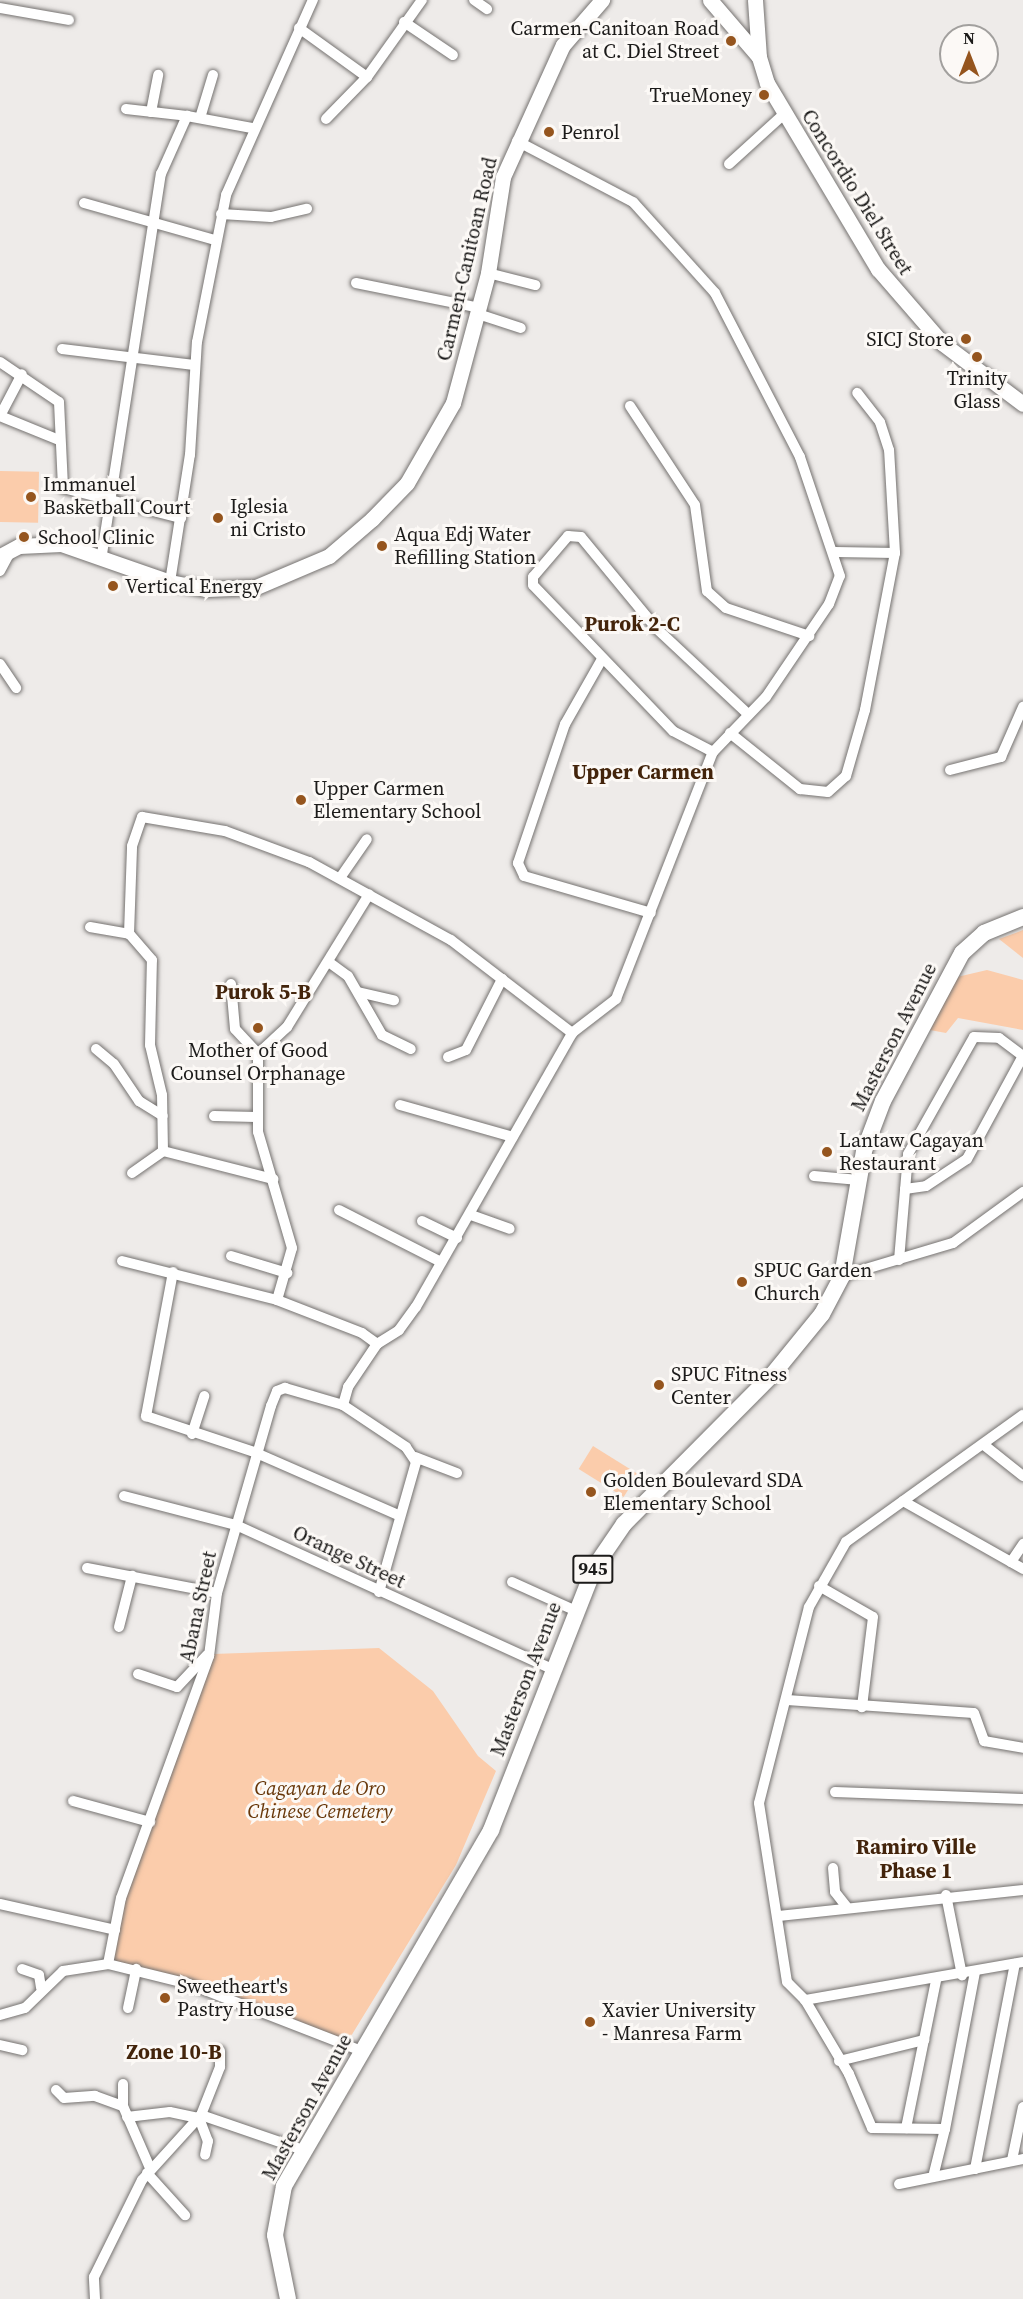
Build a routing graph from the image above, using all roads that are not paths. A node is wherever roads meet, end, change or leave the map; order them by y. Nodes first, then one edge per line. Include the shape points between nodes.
1 (422, 0) edge
2 (474, 0) edge
3 (602, 0) edge
4 (710, 0) edge
5 (754, 0) edge
6 (312, 1) edge
7 (0, 8) edge
8 (487, 9) dead end
9 (69, 20) dead end
10 (405, 22) junction
11 (299, 28) junction
12 (453, 55) dead end
13 (759, 57) junction
14 (158, 75) dead end
15 (213, 75) dead end
16 (367, 77) junction
17 (126, 109) dead end
18 (151, 112) junction
19 (784, 114) junction
20 (187, 116) junction
21 (200, 118) junction
22 (326, 119) dead end
23 (252, 128) junction
24 (517, 141) junction
25 (729, 165) dead end
26 (84, 203) dead end
27 (307, 209) dead end
28 (221, 214) junction
29 (150, 224) junction
30 (215, 240) junction
31 (488, 273) junction
32 (356, 283) dead end
33 (535, 285) dead end
34 (479, 311) junction
35 (521, 328) dead end
36 (62, 349) dead end
37 (132, 358) junction
38 (0, 362) edge
39 (194, 365) junction
40 (22, 374) junction
41 (857, 393) dead end
42 (1023, 404) edge
43 (630, 406) dead end
44 (0, 416) edge
45 (60, 440) junction
46 (112, 502) junction
47 (181, 518) junction
48 (6, 552) edge
49 (835, 552) junction
50 (895, 553) junction
51 (102, 554) junction
52 (0, 571) edge
53 (170, 582) junction
54 (809, 636) junction
55 (602, 659) junction
56 (0, 664) edge
57 (16, 688) dead end
58 (1023, 707) edge
59 (748, 714) junction
60 (730, 733) junction
61 (713, 752) junction
62 (950, 770) dead end
63 (366, 839) dead end
64 (340, 878) junction
65 (369, 894) junction
66 (651, 913) junction
67 (1023, 917) edge
68 (90, 927) dead end
69 (129, 934) junction
70 (330, 963) junction
71 (502, 979) junction
72 (231, 984) dead end
73 (358, 992) junction
74 (394, 1000) dead end
75 (572, 1033) junction
76 (96, 1049) dead end
77 (411, 1049) dead end
78 (258, 1054) junction
79 (1023, 1056) edge
80 (448, 1057) dead end
81 (400, 1105) dead end
82 (163, 1116) junction
83 (214, 1116) dead end
84 (256, 1117) junction
85 (513, 1137) junction
86 (163, 1151) junction
87 (132, 1173) dead end
88 (814, 1176) dead end
89 (273, 1179) junction
90 (858, 1180) junction
91 (905, 1190) junction
92 (1023, 1192) edge
93 (339, 1210) dead end
94 (471, 1215) junction
95 (422, 1221) dead end
96 (510, 1228) dead end
97 (457, 1238) junction
98 (231, 1256) dead end
99 (122, 1260) dead end
100 (899, 1260) junction
101 (441, 1262) junction
102 (172, 1272) junction
103 (287, 1273) junction
104 (842, 1276) junction
105 (277, 1300) junction
106 (377, 1344) junction
107 (204, 1396) dead end
108 (343, 1405) junction
109 (1023, 1415) edge
110 (192, 1434) junction
111 (984, 1444) junction
112 (254, 1452) junction
113 (415, 1457) junction
114 (457, 1473) dead end
115 (1023, 1476) edge
116 (123, 1496) dead end
117 (903, 1501) junction
118 (398, 1515) junction
119 (236, 1525) junction
120 (1023, 1544) edge
121 (1011, 1562) junction
122 (87, 1568) dead end
123 (1023, 1569) edge
124 (132, 1576) junction
125 (512, 1582) dead end
126 (819, 1586) junction
127 (379, 1592) junction
128 (217, 1593) junction
129 (574, 1610) junction
130 (118, 1627) dead end
131 (209, 1654) junction
132 (552, 1669) junction
133 (138, 1674) dead end
134 (787, 1700) junction
135 (862, 1707) junction
136 (1023, 1748) edge
137 (835, 1792) dead end
138 (1023, 1799) edge
139 (73, 1800) dead end
140 (150, 1822) junction
141 (833, 1868) dead end
142 (1023, 1890) edge
143 (946, 1895) junction
144 (0, 1904) edge
145 (846, 1906) junction
146 (779, 1916) junction
147 (116, 1930) junction
148 (1019, 1963) edge
149 (108, 1964) junction
150 (136, 1969) junction
151 (22, 1970) dead end
152 (975, 1972) junction
153 (962, 1975) junction
154 (936, 1980) junction
155 (41, 1988) junction
156 (805, 2000) junction
157 (128, 2008) dead end
158 (0, 2015) edge
159 (924, 2040) junction
160 (0, 2044) edge
161 (22, 2050) dead end
162 (220, 2051) dead end
163 (362, 2051) junction
164 (839, 2061) junction
165 (123, 2084) dead end
166 (56, 2090) dead end
167 (1023, 2107) edge
168 (125, 2112) junction
169 (200, 2117) junction
170 (906, 2128) junction
171 (945, 2129) junction
172 (303, 2150) junction
173 (205, 2155) dead end
174 (1018, 2160) edge
175 (975, 2169) junction
176 (148, 2171) junction
177 (934, 2174) junction
178 (899, 2184) dead end
179 (185, 2215) dead end
180 (94, 2299) edge
181 (287, 2299) edge

1 - 10 street
2 - 8 street
3 - 24 main road, Carmen-Canitoan Road via 563,45
4 - 13 main road
5 - 13 main road
6 - 11 street
7 - 9 street
10 - 12 street
10 - 16 street
11 - 16 street
11 - 23 street
13 - 19 main road, Concordio Diel Street
14 - 18 street
15 - 21 street
16 - 22 street
17 - 18 street
18 - 20 street
19 - 25 street
19 - 42 main road, Concordio Diel Street via 894,291 956,355
20 - 21 street
20 - 29 street via 162,174
21 - 23 street
23 - 28 street
24 - 31 main road, Carmen-Canitoan Road via 503,177
24 - 49 street via 633,202 714,293 800,457
26 - 29 street
27 - 28 street via 271,217
28 - 30 street
29 - 30 street
29 - 37 street
30 - 39 street
31 - 33 street
31 - 34 main road, Carmen-Canitoan Road
32 - 34 street
34 - 35 street
34 - 53 main road, Carmen-Canitoan Road via 453,403 407,483 372,519 329,556 275,581 231,589
36 - 37 street
37 - 39 street
37 - 46 street
38 - 40 street
39 - 47 street via 196,398
40 - 44 street
40 - 45 street via 59,402
41 - 50 street via 880,422 890,450
43 - 54 street via 695,505 703,573 712,597 756,620
44 - 45 street
45 - 46 street via 63,488
46 - 47 street
46 - 51 street
47 - 53 street
48 - 51 main road, Carmen-Canitoan Road via 61,544
48 - 52 street
49 - 50 street
49 - 54 street via 838,586
50 - 60 street via 861,728 842,783 828,792 800,789
51 - 53 main road, Carmen-Canitoan Road
54 - 59 street
55 - 59 street via 532,582 571,535 581,537 656,628
55 - 61 street via 673,731
55 - 66 street via 565,724 518,863 524,876
56 - 57 street
58 - 62 street via 1002,757
59 - 60 street
60 - 61 street
61 - 66 street
63 - 64 street
64 - 65 street
64 - 69 street via 249,838 147,816 138,821 132,846
65 - 70 street
65 - 71 street via 451,940
66 - 75 street via 615,999
67 - 90 main road, Masterson Avenue / 945 via 984,933 953,965 874,1121
68 - 69 street
69 - 82 street via 152,960 150,1045
70 - 73 street
70 - 78 street
71 - 75 street
71 - 80 street via 466,1050
72 - 78 street via 235,1029
73 - 74 street
73 - 77 street via 382,1035
75 - 85 street
76 - 82 street via 114,1064 139,1101
78 - 84 street
79 - 91 street via 996,1095 961,1165 926,1186
79 - 91 street via 999,1038 974,1037 908,1154
81 - 85 street
82 - 86 street
83 - 84 street
84 - 89 street
85 - 94 street
86 - 87 street
86 - 89 street
88 - 90 street
89 - 103 street via 292,1248
90 - 104 main road, Masterson Avenue / 945
91 - 100 street
92 - 100 street via 953,1243
93 - 101 street
94 - 96 street
94 - 97 street
95 - 97 street
97 - 101 street
98 - 103 street
99 - 102 street
100 - 104 street
101 - 106 street via 407,1320
102 - 105 street
102 - 110 street via 144,1411 150,1419
103 - 105 street
104 - 129 main road, Masterson Avenue / 945 via 822,1314 773,1374 624,1524 602,1553
105 - 106 street via 362,1333
106 - 108 street via 352,1379
107 - 110 street
108 - 112 street, Abana Street via 281,1388
108 - 113 street
109 - 111 street
110 - 112 street
111 - 115 street
111 - 117 street
112 - 118 street
112 - 119 street, Abana Street
113 - 114 street
113 - 118 street via 415,1477
116 - 119 street, Orange Street
117 - 121 street
117 - 126 street via 846,1542
118 - 127 street
119 - 127 street, Orange Street
119 - 128 street, Abana Street
120 - 121 street
121 - 123 street
122 - 124 street
124 - 128 street
124 - 130 street
125 - 129 street
126 - 134 street
126 - 135 street via 873,1617
127 - 132 street, Orange Street
128 - 131 street, Abana Street
129 - 132 main road, Masterson Avenue / 945
131 - 133 street via 177,1687
131 - 140 street, Abana Street
132 - 163 main road, Masterson Avenue / 945 via 491,1830
134 - 135 street
134 - 146 street via 759,1803
135 - 136 street via 974,1713 984,1741
137 - 138 street
139 - 140 street
140 - 147 street, Abana Street via 121,1898
141 - 145 street via 835,1892
142 - 143 street
143 - 145 street
143 - 153 street
144 - 147 street
145 - 146 street
146 - 156 street via 787,1982
147 - 149 street, Abana Street
148 - 152 street
148 - 175 street
149 - 150 street
149 - 155 street via 63,1971
150 - 157 street
150 - 163 street via 189,1984
151 - 155 street via 39,1975
152 - 153 street
152 - 171 street
153 - 154 street
154 - 156 street
154 - 159 street
155 - 158 street via 25,2008
156 - 164 street
159 - 164 street
159 - 170 street
160 - 161 street
162 - 169 street via 220,2067
163 - 172 main road, Masterson Avenue / 945
164 - 170 street via 872,2128
165 - 168 street
166 - 168 street via 64,2098 95,2096
167 - 174 street
168 - 169 street
168 - 176 street
169 - 172 street
169 - 173 street via 208,2141
169 - 176 street
170 - 171 street
171 - 177 street
172 - 181 main road, Masterson Avenue / 945 via 276,2210 275,2235
174 - 175 street
175 - 177 street
176 - 179 street
176 - 180 street via 94,2277
177 - 178 street

